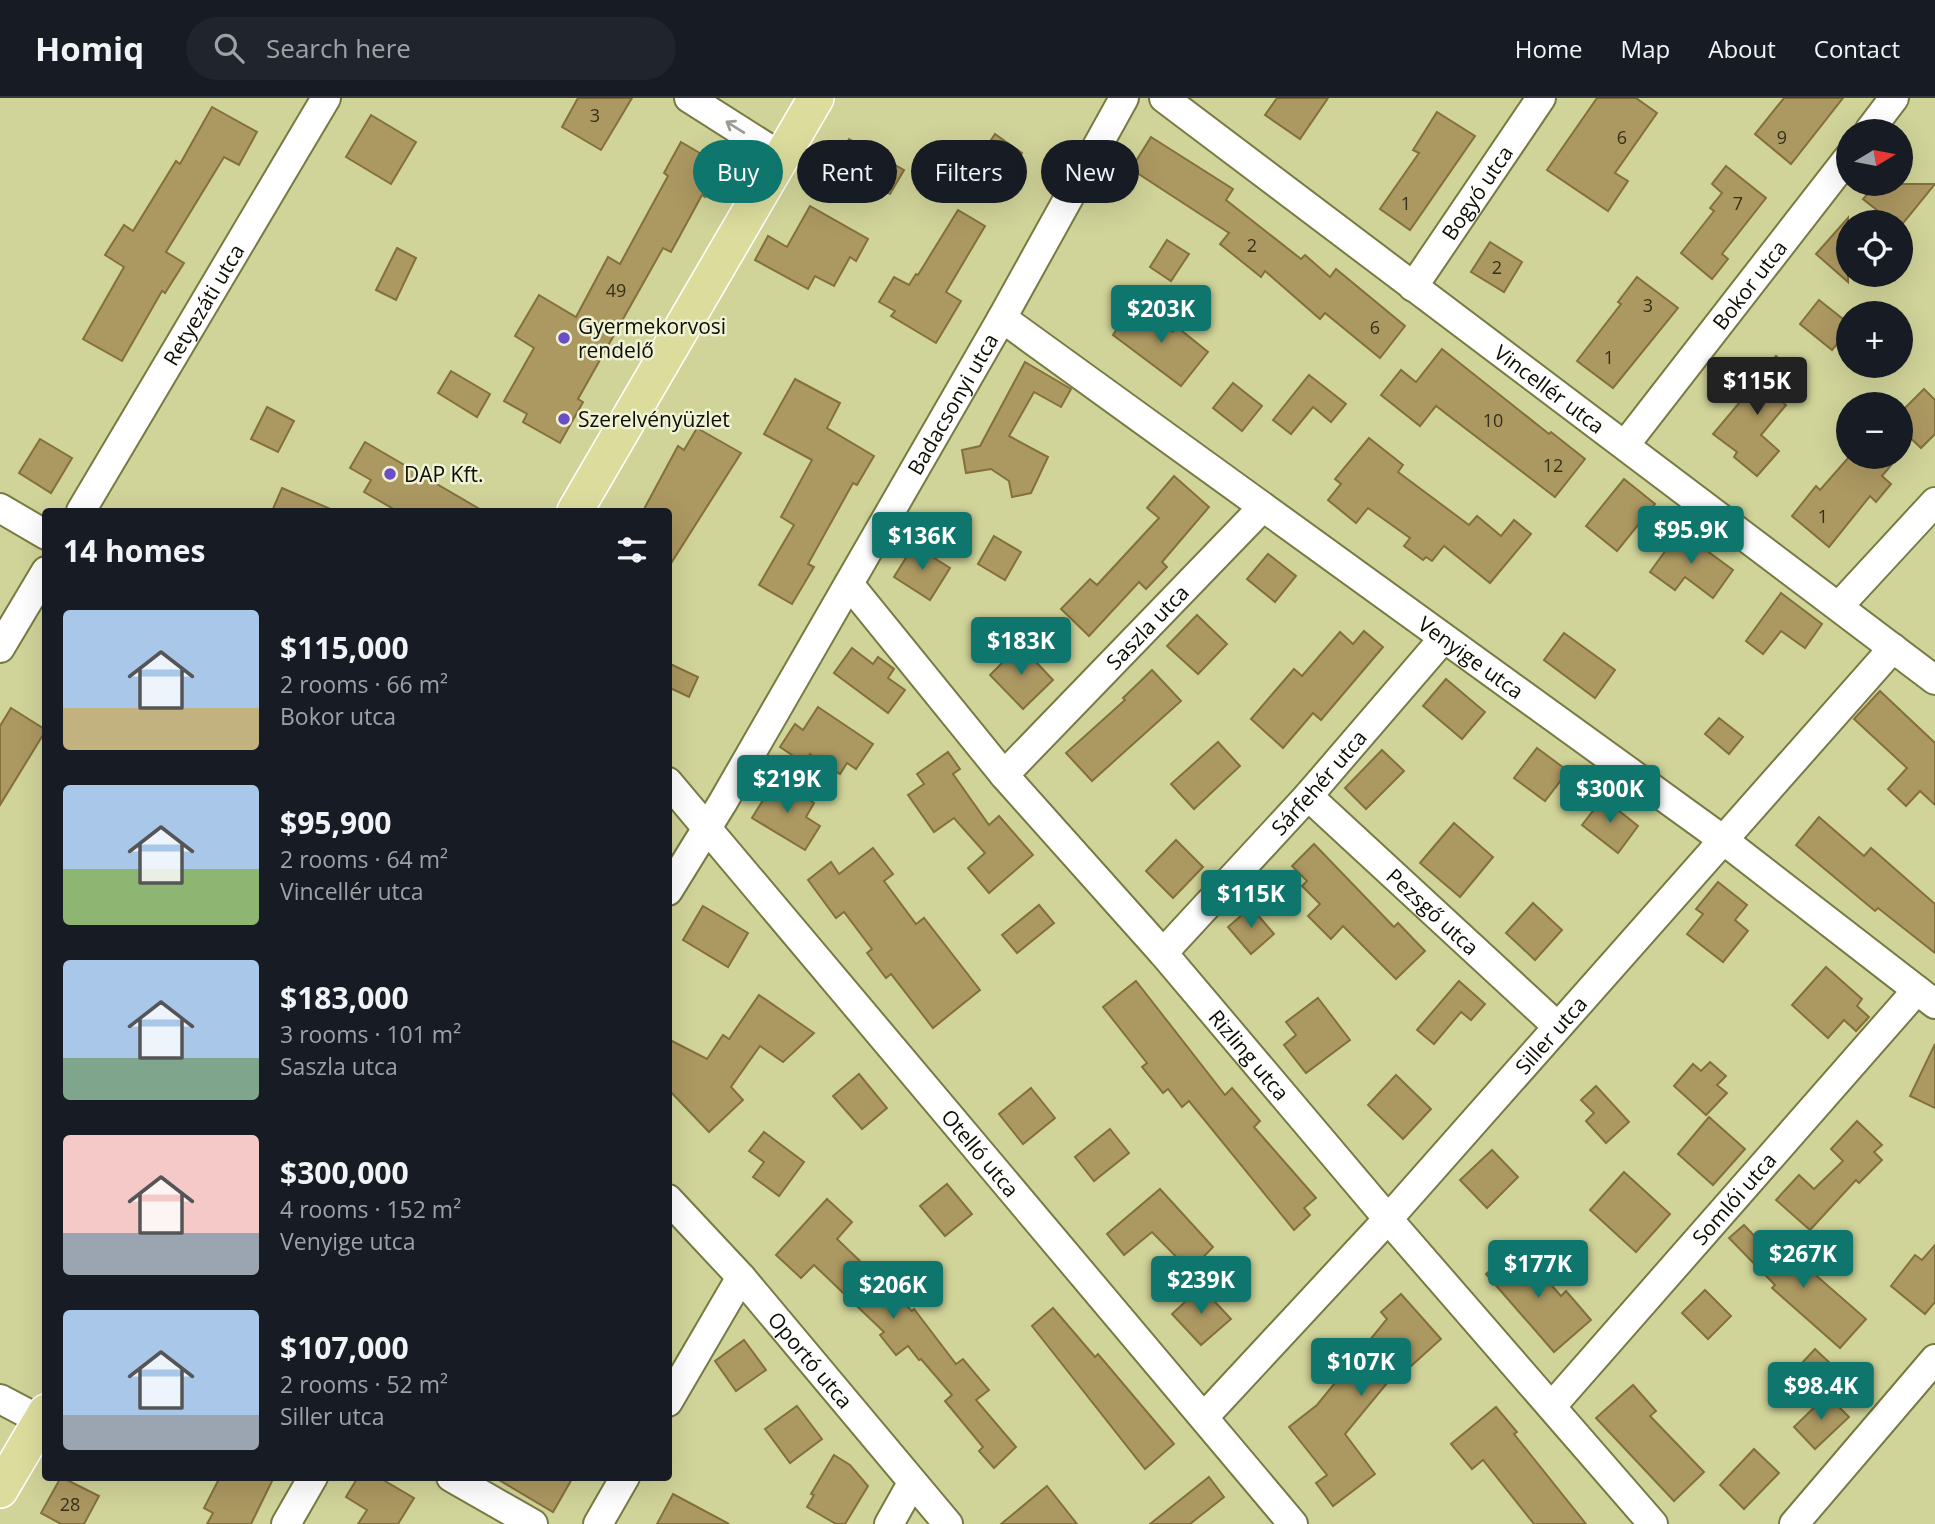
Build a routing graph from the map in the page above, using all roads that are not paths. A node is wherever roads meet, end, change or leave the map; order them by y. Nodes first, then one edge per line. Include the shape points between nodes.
1 (326, 98) edge
2 (689, 98) edge
3 (816, 98) edge
4 (1124, 98) edge
5 (1541, 98) edge
6 (1895, 98) edge
7 (1173, 101) edge
8 (1878, 119) edge
9 (755, 140) edge
10 (783, 155) edge
11 (1836, 173) edge
12 (755, 203) edge
13 (1413, 287) junction
14 (1003, 318) junction
15 (1625, 446) junction
16 (1935, 502) edge
17 (1263, 507) junction
18 (0, 508) edge
19 (83, 508) edge
20 (577, 508) edge
21 (42, 533) edge
22 (42, 578) edge
23 (849, 583) junction
24 (1839, 606) junction
25 (1443, 639) junction
26 (0, 648) edge
27 (1893, 648) junction
28 (1935, 680) edge
29 (1004, 775) junction
30 (672, 787) edge
31 (1308, 796) junction
32 (708, 828) junction
33 (1722, 839) junction
34 (672, 885) edge
35 (1163, 953) junction
36 (1926, 997) edge
37 (1557, 1026) junction
38 (672, 1203) edge
39 (1388, 1219) junction
40 (741, 1277) junction
41 (1935, 1359) edge
42 (672, 1395) edge
43 (0, 1399) edge
44 (1552, 1406) junction
45 (42, 1416) edge
46 (1204, 1417) junction
47 (42, 1418) edge
48 (311, 1481) edge
49 (458, 1481) edge
50 (623, 1481) edge
51 (912, 1483) junction
52 (0, 1490) edge
53 (286, 1524) edge
54 (533, 1524) edge
55 (598, 1524) edge
56 (889, 1524) edge
57 (948, 1524) edge
58 (1293, 1524) edge
59 (1653, 1524) edge
60 (1794, 1524) edge

1 - 19 street, Retyezáti utca
9 -> 2 street
3 - 10 main road
4 - 14 street, Badacsonyi utca
5 - 13 street, Bogyó utca
6 - 8 street
7 - 13 street, Vincellér utca
11 - 15 street, Bokor utca
12 - 20 main road
13 - 15 street, Vincellér utca
14 - 17 street, Venyige utca
14 - 23 street, Badacsonyi utca
15 - 24 street, Vincellér utca
16 - 24 street
17 - 25 street, Venyige utca
17 - 29 street, Saszla utca
18 - 21 street
22 - 26 street
23 - 29 street, Rizling utca
23 - 32 street, Badacsonyi utca
24 - 27 street, Vincellér utca
25 - 31 street, Sárfehér utca
25 - 33 street, Venyige utca
27 - 28 street, Vincellér utca
27 - 33 street, Siller utca
29 - 35 street, Rizling utca
30 - 32 street, Otelló utca
31 - 35 street, Sárfehér utca
31 - 37 street, Pezsgő utca
32 - 34 street, Badacsonyi utca
32 - 46 street, Otelló utca
33 - 36 street, Venyige utca
33 - 37 street, Siller utca
35 - 39 street, Rizling utca
36 - 44 street, Somlói utca
37 - 39 street, Siller utca
38 - 40 street, Oportó utca
39 - 44 street, Rizling utca
39 - 46 street, Siller utca
40 - 42 street
40 - 51 street, Oportó utca
41 - 60 street
43 - 45 street
44 - 59 street, Rizling utca
46 - 58 street, Otelló utca
47 - 52 main road
48 - 53 street
49 - 54 street
50 - 55 street
51 - 56 street
51 - 57 street, Oportó utca

